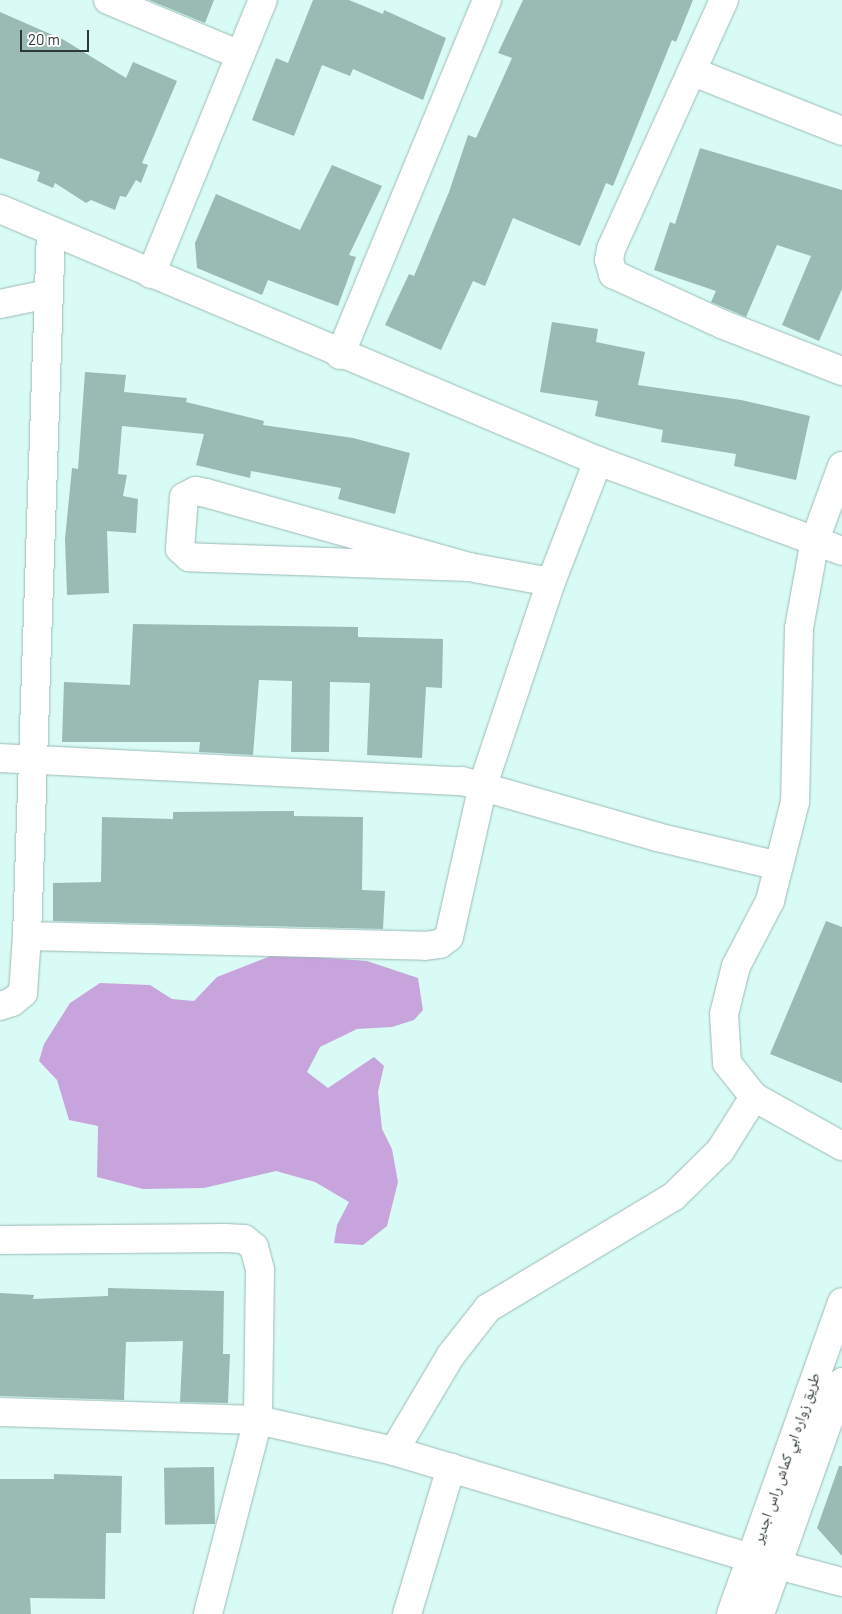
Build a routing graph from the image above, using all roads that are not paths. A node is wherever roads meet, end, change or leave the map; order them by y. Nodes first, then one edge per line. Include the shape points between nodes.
1 (108, 0) edge
2 (262, 0) edge
3 (486, 0) edge
4 (724, 0) edge
5 (240, 55) junction
6 (693, 72) junction
7 (842, 131) edge
8 (0, 209) edge
9 (51, 231) junction
10 (151, 274) junction
11 (48, 294) junction
12 (0, 304) edge
13 (340, 355) junction
14 (842, 371) edge
15 (598, 461) junction
16 (842, 466) edge
17 (815, 540) junction
18 (842, 551) edge
19 (469, 567) junction
20 (551, 582) junction
21 (0, 758) edge
22 (35, 759) junction
23 (483, 784) junction
24 (779, 866) junction
25 (27, 936) junction
26 (0, 1006) edge
27 (754, 1097) junction
28 (842, 1146) edge
29 (0, 1240) edge
30 (842, 1302) edge
31 (842, 1382) edge
32 (0, 1412) edge
33 (258, 1420) junction
34 (394, 1451) junction
35 (451, 1467) junction
36 (764, 1561) junction
37 (842, 1582) edge
38 (208, 1614) edge
39 (407, 1614) edge
40 (730, 1614) edge
41 (760, 1614) edge

1 - 5 street
2 - 5 street
3 - 13 street
4 - 6 street
5 - 10 street
6 - 7 street
6 - 14 street via 611,249 613,274 724,325
8 - 9 street
9 - 10 street
9 - 11 street
10 - 13 street
11 - 12 street
11 - 22 street
13 - 15 street
15 - 17 street
15 - 20 street
16 - 17 street
17 - 18 street
17 - 24 street via 799,628 795,802
19 - 19 street via 189,557 180,549 184,497 196,491 206,493
19 - 20 street
20 - 23 street
21 - 22 street
22 - 23 street via 462,780
22 - 25 street
23 - 24 street via 657,837
23 - 25 street via 449,937 440,944
24 - 27 street via 770,901 736,966 724,1014 727,1063
25 - 26 street via 23,992 12,1002
27 - 28 street
27 - 34 street via 720,1151 673,1197 488,1308 451,1356
29 - 33 street via 244,1239 254,1247 260,1270
30 - 36 street, طريق زواره ابي كماش راس اجدير
31 - 36 street
32 - 33 street
33 - 34 street
33 - 38 street
34 - 35 street
35 - 36 street
35 - 39 street
36 - 37 street
36 - 40 street, طريق زواره ابي كماش راس اجدير
36 - 41 street

